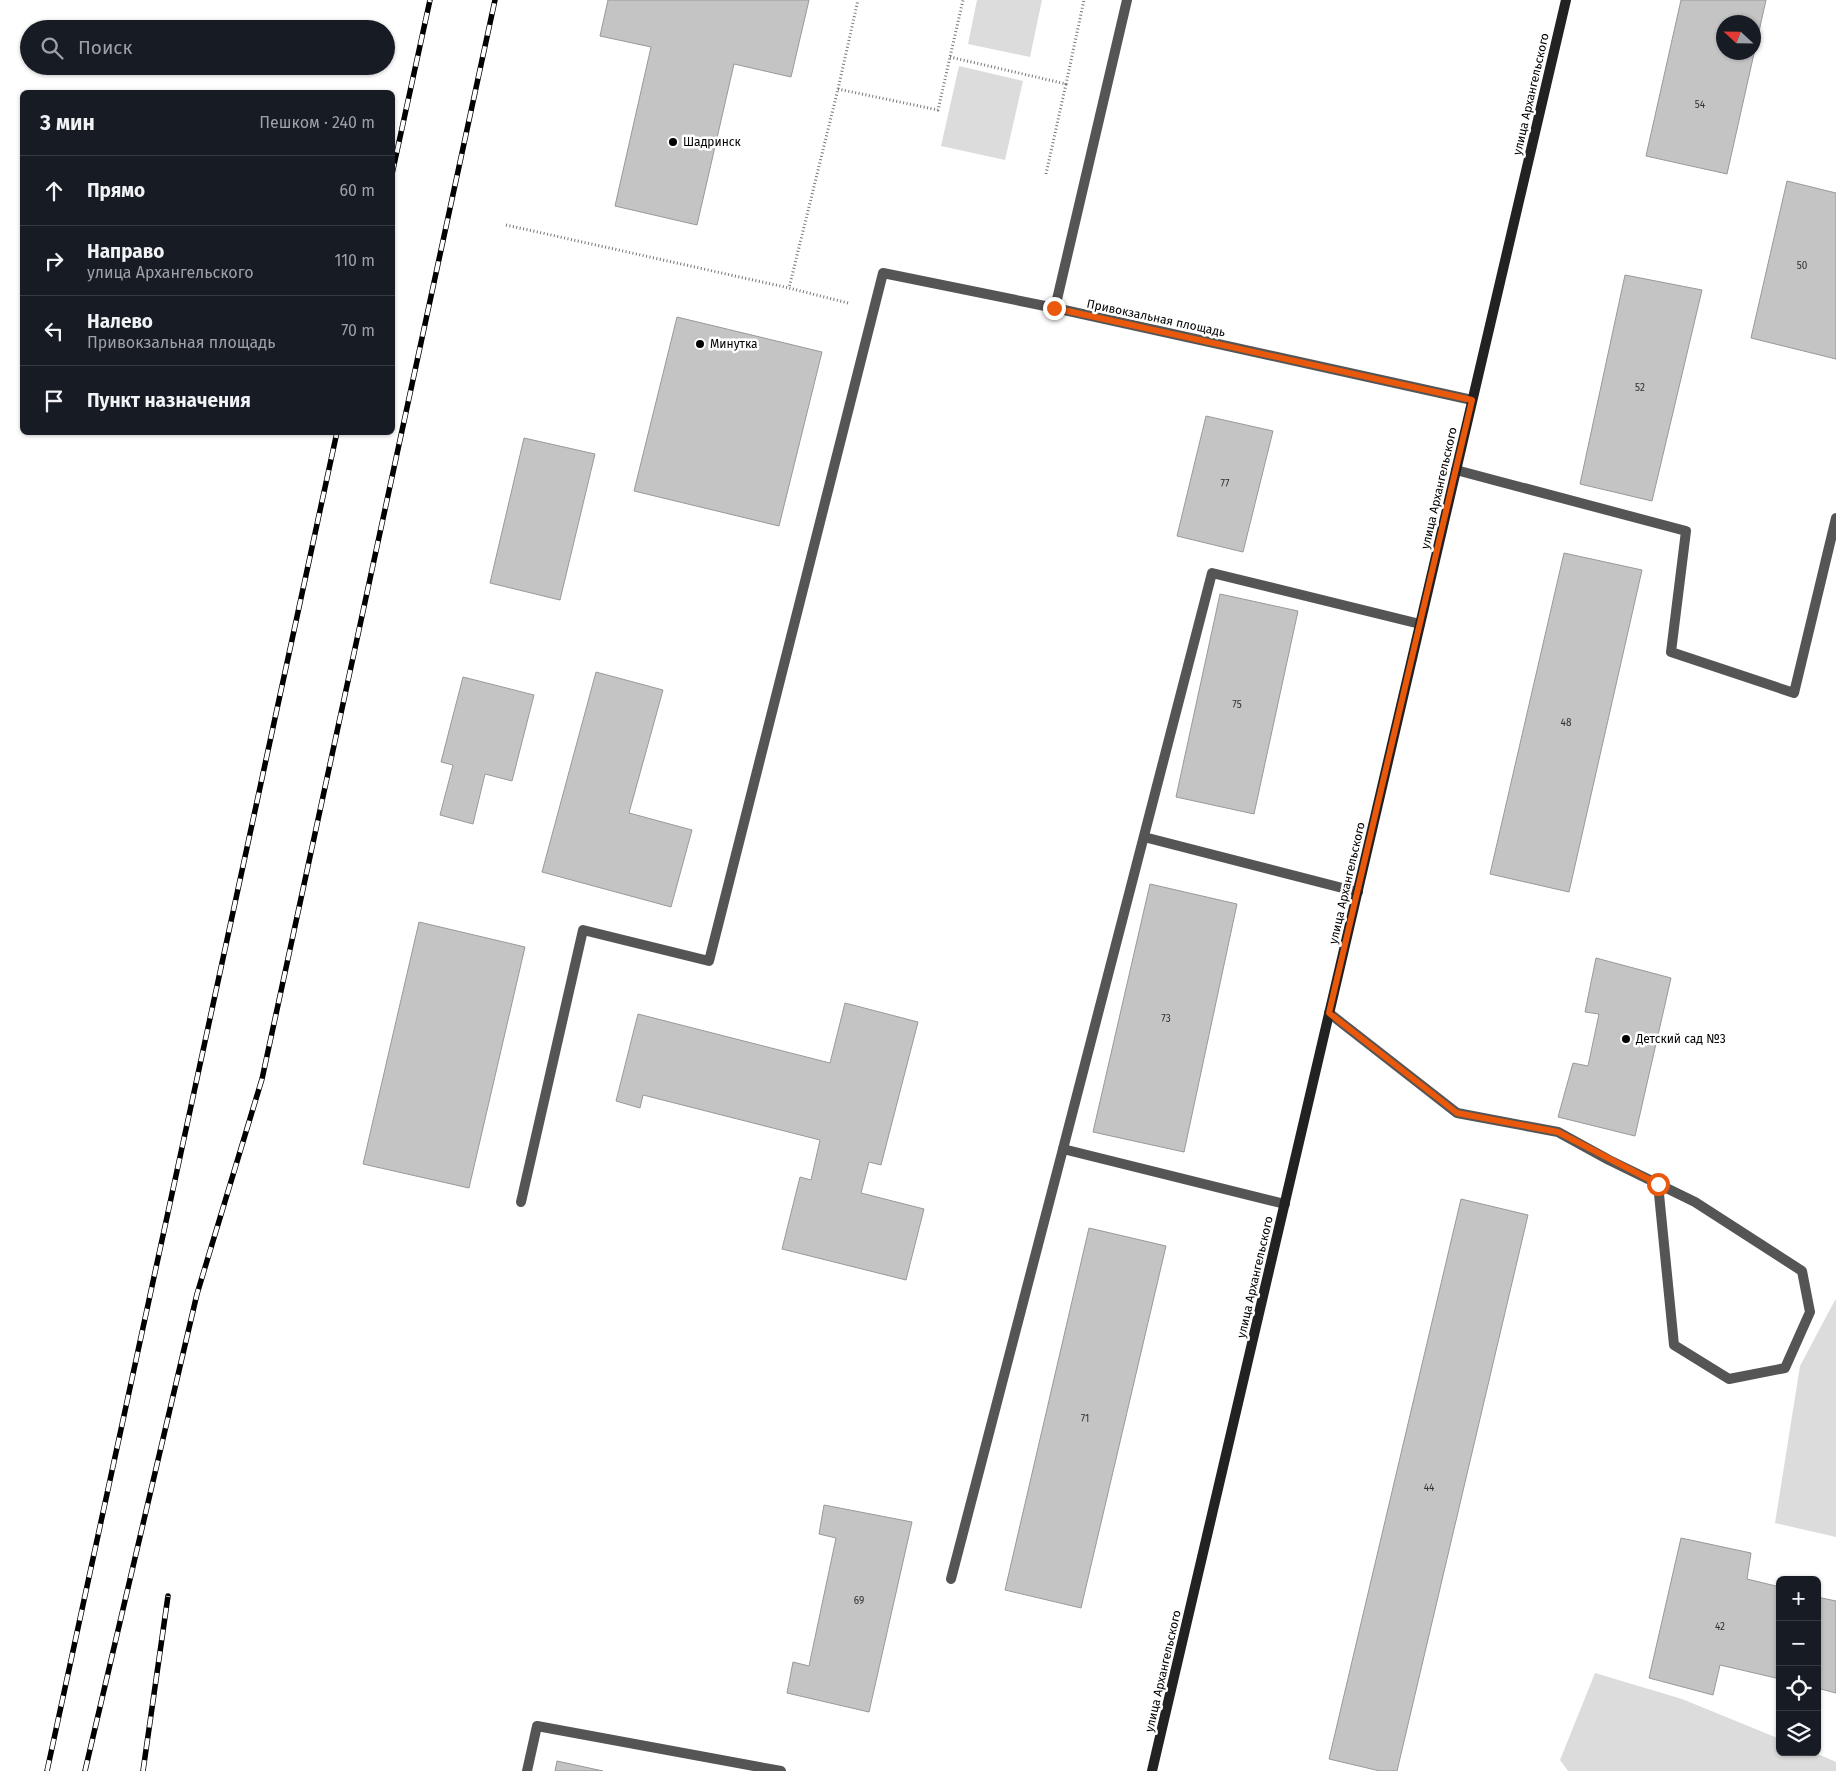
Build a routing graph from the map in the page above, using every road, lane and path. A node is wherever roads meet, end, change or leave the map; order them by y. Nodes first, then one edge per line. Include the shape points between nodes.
1 (858, 0) edge
2 (963, 0) edge
3 (1084, 0) edge
4 (1127, 0) edge
5 (1566, 0) edge
6 (950, 57) junction
7 (1066, 84) junction
8 (838, 89) junction
9 (1046, 174) dead end
10 (506, 224) dead end
11 (790, 288) junction
12 (1054, 308) junction
13 (874, 310) junction
14 (1472, 400) junction
15 (1456, 470) junction
16 (1836, 518) edge
17 (1420, 624) junction
18 (1144, 837) junction
19 (1358, 892) junction
20 (1329, 1013) junction
21 (1063, 1149) junction
22 (1658, 1184) junction
23 (521, 1202) dead end
24 (1285, 1204) junction
25 (951, 1579) dead end
26 (527, 1771) edge
27 (781, 1771) edge
28 (1152, 1771) edge

1 - 8 path
2 - 6 path
3 - 7 path
4 - 12 street
5 - 14 street, улица Архангельского
6 - 7 path
6 - 8 path via 938,110
7 - 9 path
8 - 11 path
10 - 11 path
11 - 13 path
12 - 13 street, Привокзальная площадь via 883,273
12 - 14 street, Привокзальная площадь
13 - 23 street via 709,961 583,930
14 - 15 street, улица Архангельского
15 - 16 street via 1686,532 1671,652 1794,693
15 - 17 street, улица Архангельского
17 - 18 street via 1212,573
17 - 19 street, улица Архангельского
18 - 19 street
18 - 21 street
19 - 20 street, улица Архангельского
20 - 22 street via 1457,1113 1558,1132
20 - 24 street, улица Архангельского
21 - 24 street
21 - 25 street
22 - 22 street via 1695,1202 1802,1271 1810,1312 1785,1368 1729,1379 1674,1345
24 - 28 street, улица Архангельского
26 - 27 street via 537,1726

